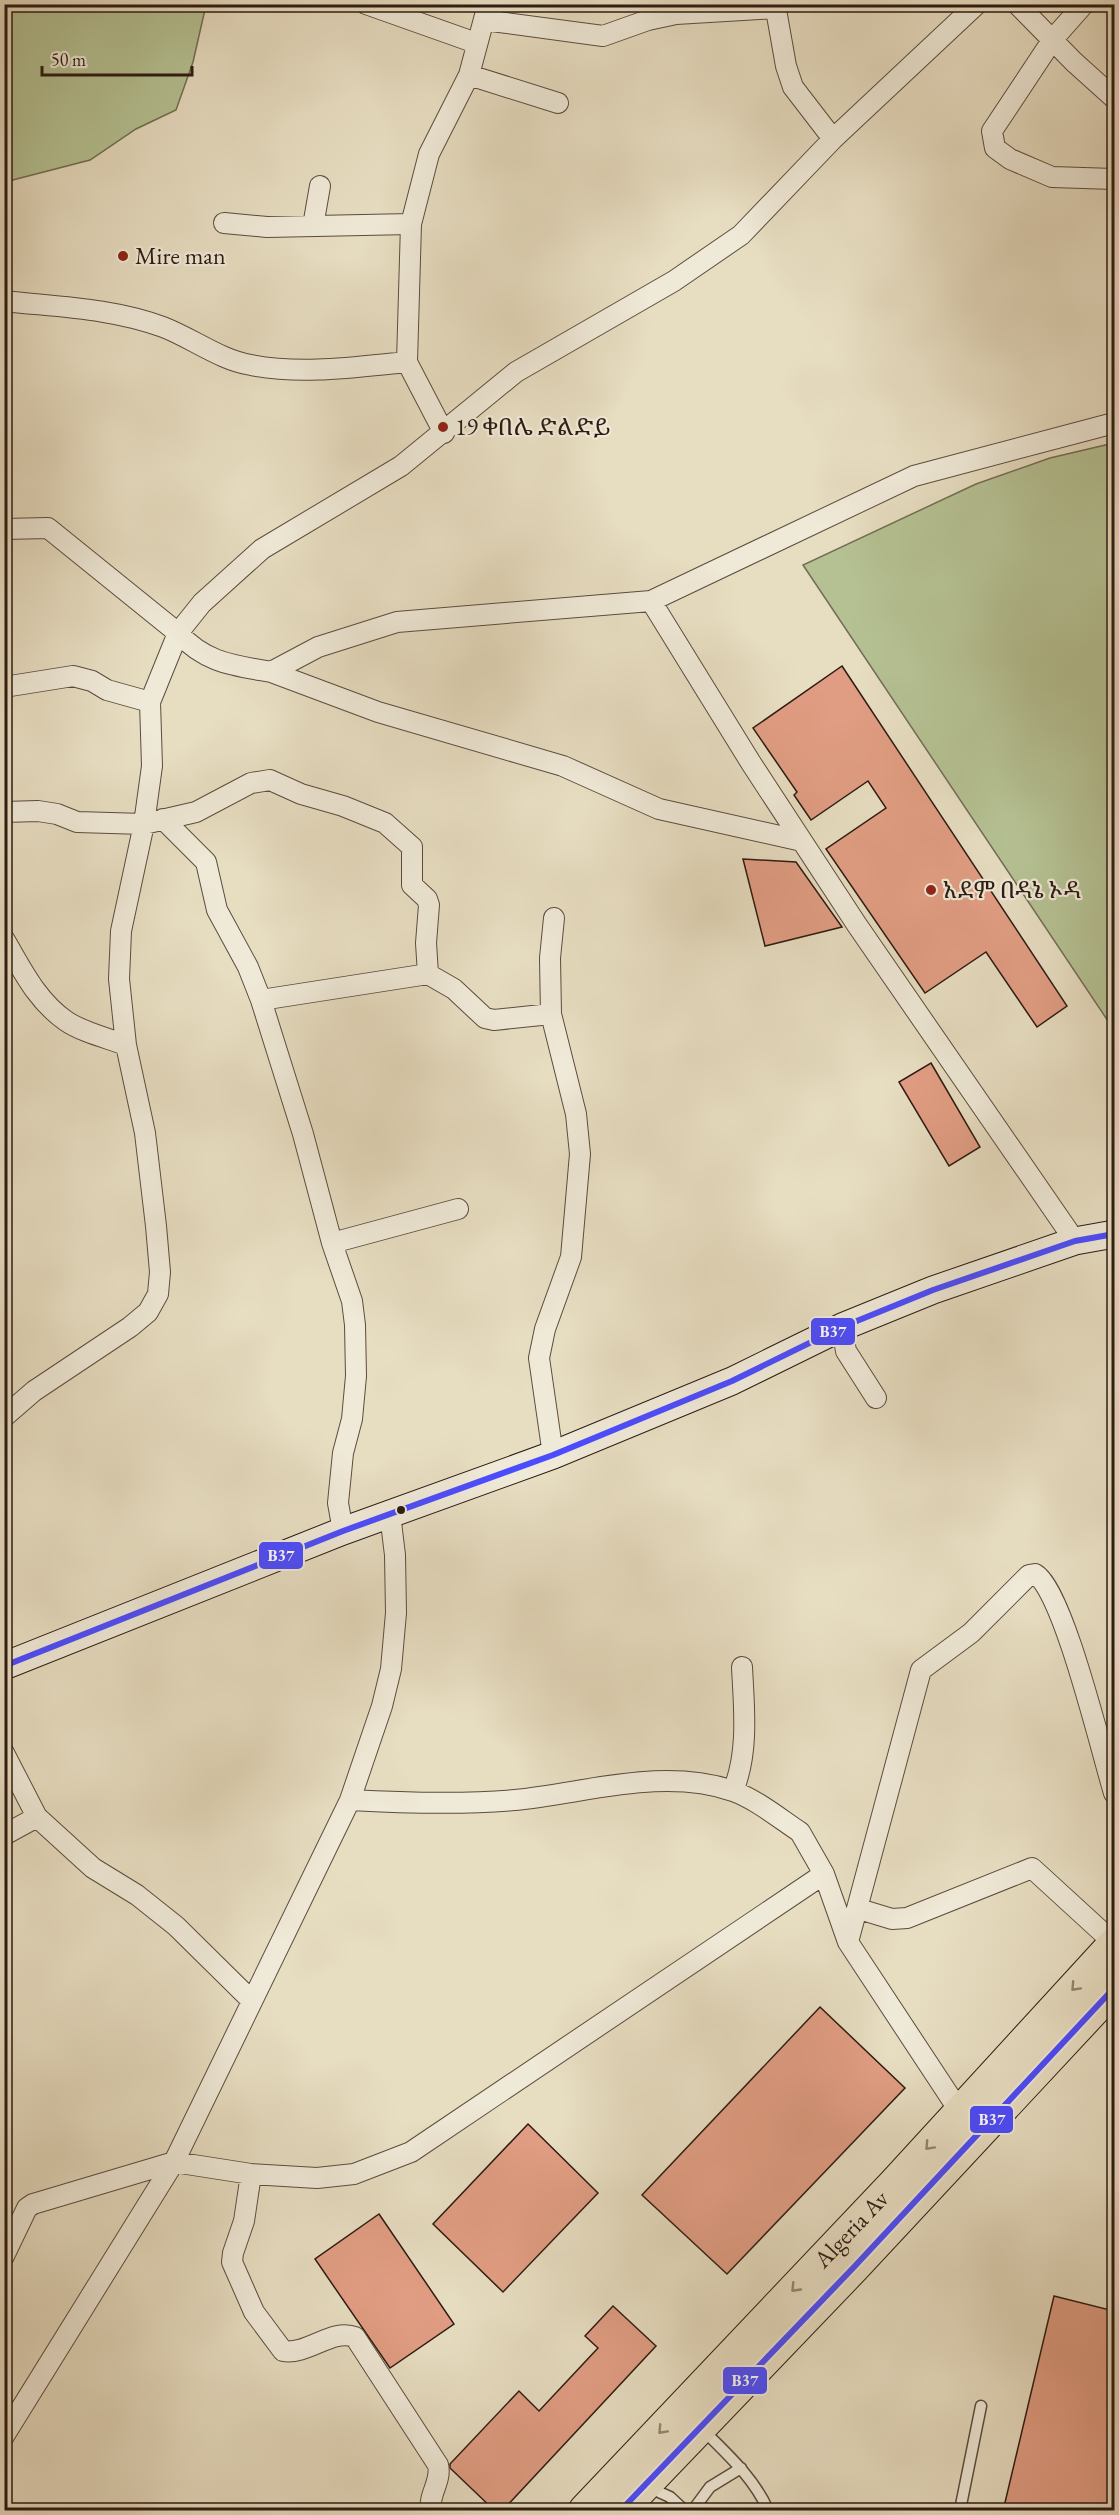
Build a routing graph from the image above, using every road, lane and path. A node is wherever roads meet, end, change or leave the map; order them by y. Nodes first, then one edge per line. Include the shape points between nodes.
1 (366, 4) edge
2 (977, 4) edge
3 (1017, 4) edge
4 (1084, 4) edge
5 (775, 6) edge
6 (486, 12) edge
7 (1053, 39) junction
8 (476, 43) junction
9 (469, 75) junction
10 (1114, 98) edge
11 (558, 103) dead end
12 (833, 139) junction
13 (1114, 179) edge
14 (320, 186) dead end
15 (224, 224) dead end
16 (411, 224) junction
17 (313, 226) junction
18 (4, 301) edge
19 (407, 362) junction
20 (1114, 423) edge
21 (444, 433) junction
22 (4, 529) edge
23 (651, 601) junction
24 (178, 633) junction
25 (271, 672) junction
26 (4, 687) edge
27 (150, 702) junction
28 (4, 812) edge
29 (163, 819) junction
30 (144, 824) junction
31 (802, 841) junction
32 (555, 918) dead end
33 (4, 939) edge
34 (428, 974) junction
35 (261, 1000) junction
36 (551, 1014) junction
37 (126, 1045) junction
38 (458, 1209) dead end
39 (1114, 1234) edge
40 (1075, 1241) junction
41 (332, 1243) junction
42 (842, 1327) junction
43 (876, 1398) dead end
44 (4, 1417) edge
45 (553, 1455) junction
46 (390, 1514) junction
47 (343, 1531) junction
48 (4, 1666) edge
49 (742, 1667) dead end
50 (4, 1753) edge
51 (733, 1791) junction
52 (1114, 1793) edge
53 (350, 1800) junction
54 (37, 1817) junction
55 (4, 1835) edge
56 (824, 1874) junction
57 (859, 1909) junction
58 (848, 1942) junction
59 (1114, 1944) edge
60 (1114, 1988) edge
61 (251, 2000) junction
62 (960, 2112) junction
63 (174, 2162) junction
64 (251, 2174) junction
65 (4, 2256) edge
66 (981, 2406) dead end
67 (693, 2417) junction
68 (4, 2436) edge
69 (741, 2468) junction
70 (645, 2486) junction
71 (431, 2511) edge
72 (585, 2511) edge
73 (621, 2511) edge
74 (684, 2511) edge
75 (693, 2511) edge
76 (768, 2511) edge
77 (960, 2511) edge

1 - 8 street
2 - 12 street
3 - 7 street
4 - 7 street
5 - 6 street via 676,14 603,36
5 - 12 street via 793,87
6 - 8 street
7 - 10 street
7 - 13 street via 992,131 995,148 1010,159 1052,177
8 - 9 street
9 - 11 street
9 - 16 street via 429,154
12 - 21 street via 741,235 674,281 516,372 465,411
14 - 17 street
15 - 17 street
16 - 17 street
16 - 19 street
18 - 19 street via 130,316 253,366 313,370
19 - 21 street
20 - 23 street via 914,476
21 - 24 street via 401,466 262,549 202,603
22 - 24 street via 48,528
23 - 25 street via 398,622 318,647
23 - 31 street
24 - 25 street via 210,659
24 - 27 street
25 - 31 street via 378,712 563,766 659,809
26 - 27 street via 73,676
27 - 30 street via 152,766
28 - 30 street via 38,811 77,822
29 - 30 street
29 - 34 street via 196,812 251,783 270,780 385,824 412,847 411,885 429,905
29 - 35 street via 206,862 218,910
30 - 37 street via 120,931 119,979
31 - 40 street
32 - 36 street via 550,958
33 - 37 street via 47,1005 67,1022
34 - 35 street
34 - 36 street via 453,988 485,1018
35 - 41 street
36 - 45 street via 576,1114 580,1154 571,1257 545,1329 539,1358
37 - 44 street via 146,1145 160,1272 158,1294 148,1312 130,1327 34,1391
38 - 41 street
39 - 40 main road
40 - 42 main road via 933,1290
41 - 47 street via 352,1301 355,1325 353,1408 338,1503
42 - 43 street via 846,1351
42 - 45 main road via 732,1381
45 - 46 main road
46 - 47 main road
46 - 53 street via 396,1614 391,1670
47 - 48 main road
49 - 51 street via 742,1762
50 - 54 street
51 - 53 street via 665,1780 512,1800
51 - 56 street via 800,1832
52 - 57 street via 1062,1615 1048,1586 1039,1576 1029,1575 971,1633 921,1670
53 - 61 street
54 - 55 street
54 - 61 street via 93,1868 137,1895 176,1926
56 - 58 street
56 - 64 street via 411,2152 354,2174 317,2178
57 - 58 street
57 - 59 street via 892,1919 907,1918 1032,1868
58 - 62 street
59 -> 62 main road, Algeria Av
60 - 67 main road, Algeria Av
61 - 63 street
62 -> 67 main road, Algeria Av
63 - 64 street
63 - 65 street via 33,2204 27,2208
63 - 68 street
64 - 71 street via 244,2221 232,2262 254,2312 284,2351 293,2352 345,2334 355,2337 438,2465
66 - 77 lane
67 - 69 lane
67 - 70 main road, Algeria Av
67 -> 72 main road, Algeria Av
69 - 75 lane via 710,2487
69 - 76 lane
70 - 73 main road, Algeria Av
70 - 74 lane via 670,2497

